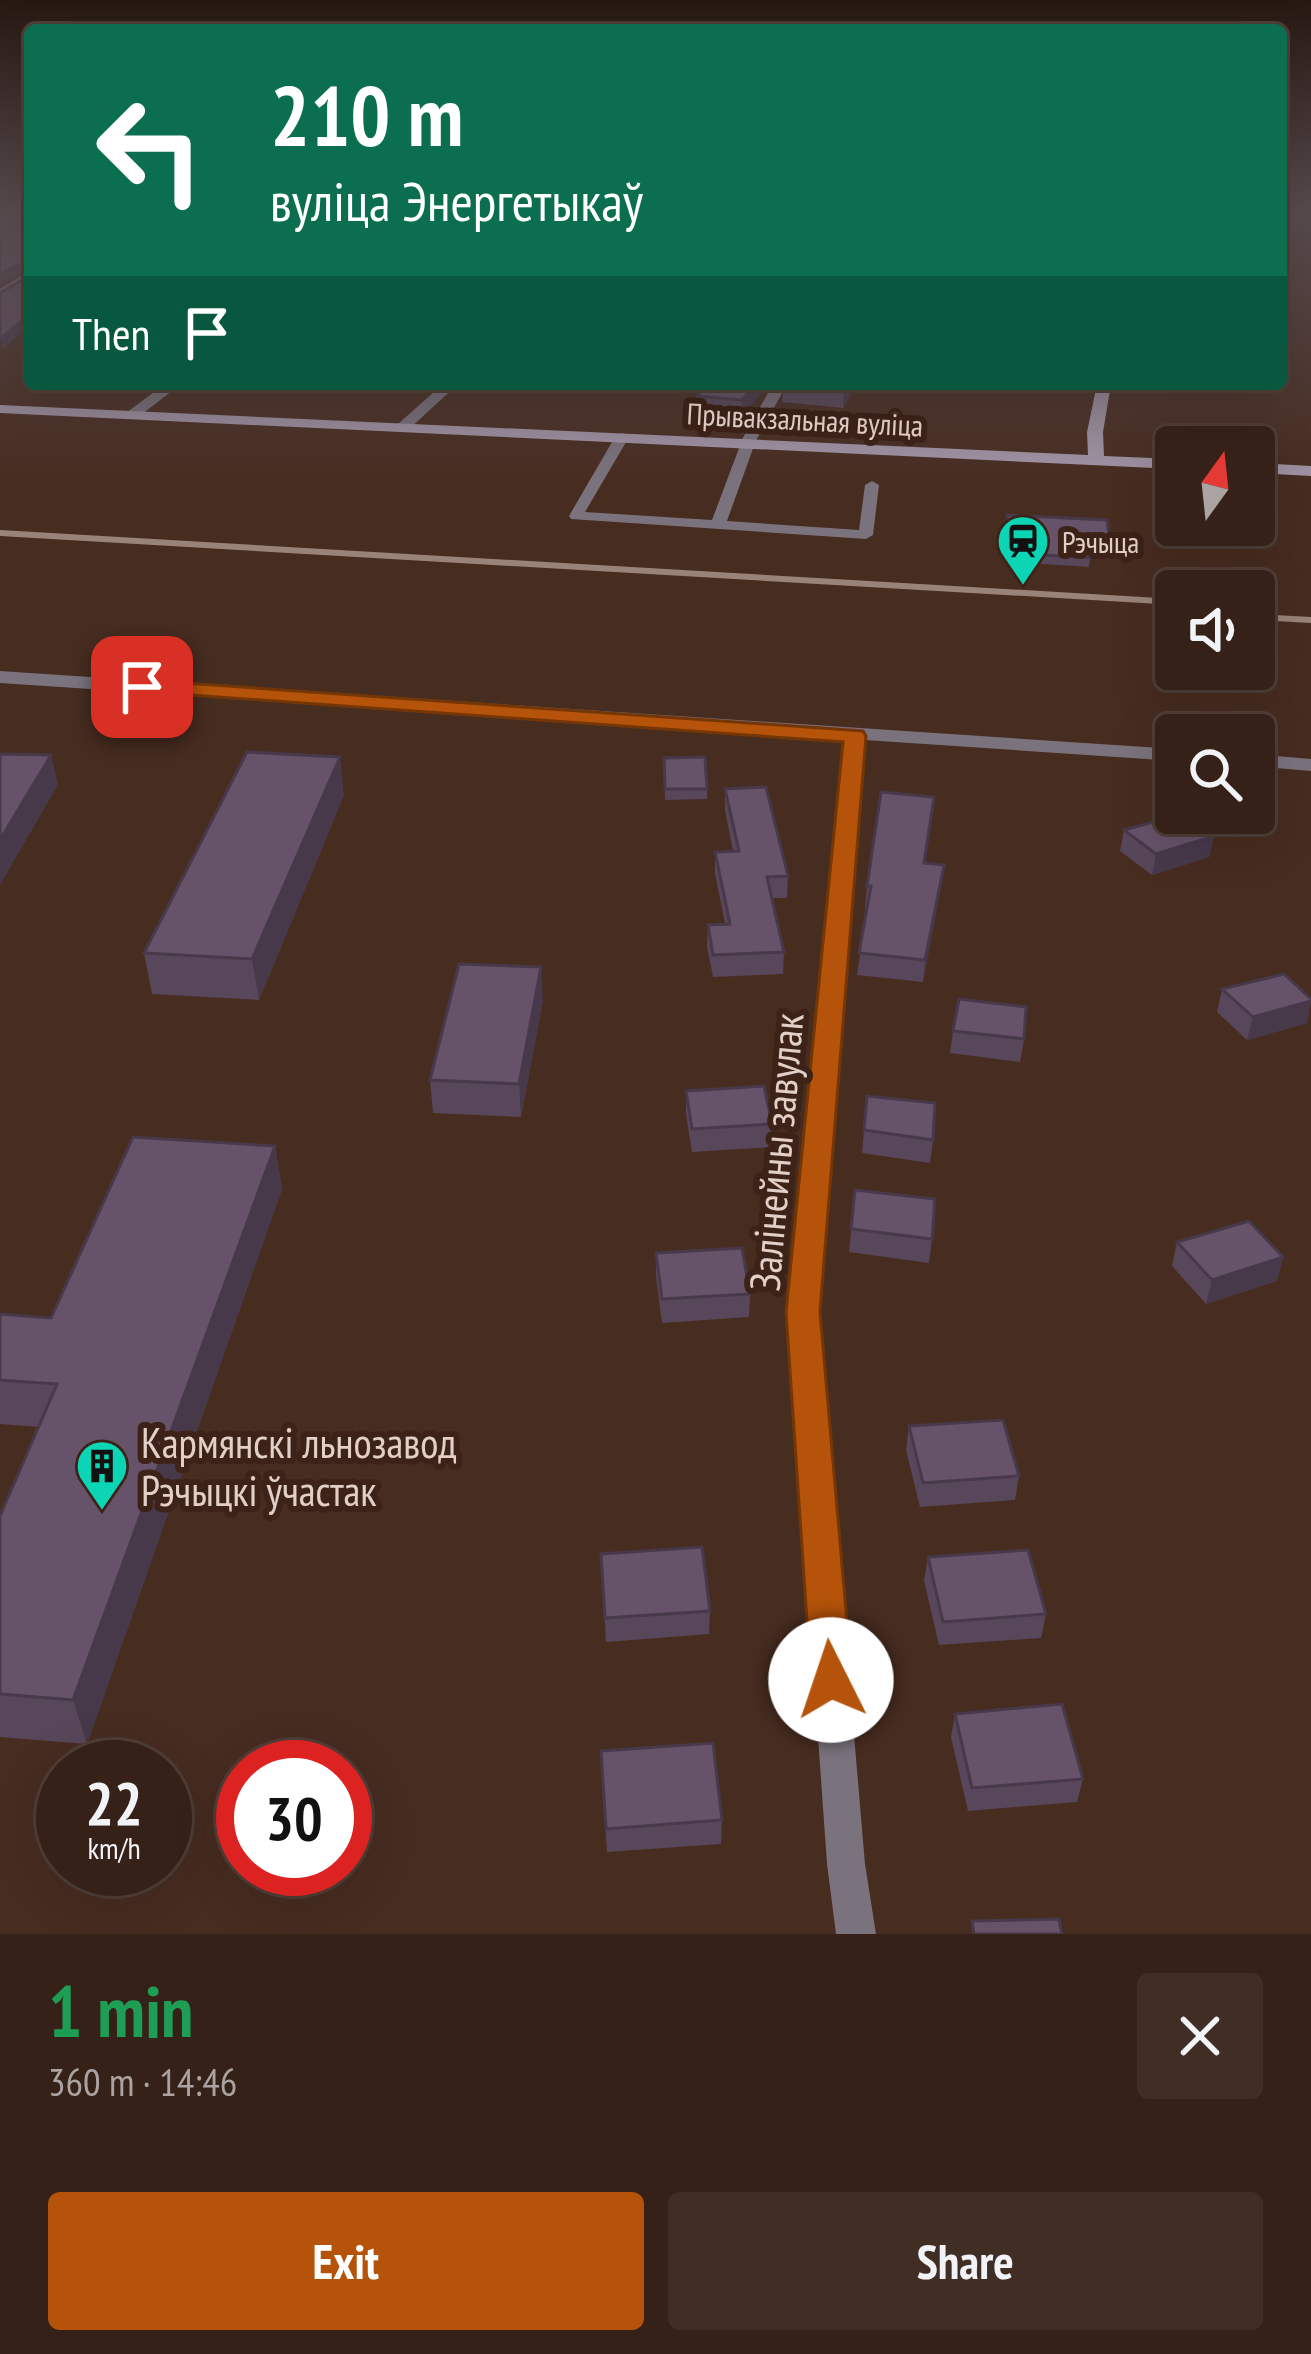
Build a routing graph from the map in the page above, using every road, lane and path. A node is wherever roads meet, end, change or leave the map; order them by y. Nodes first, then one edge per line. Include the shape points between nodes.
1 (166, 390) edge
2 (444, 390) edge
3 (777, 390) edge
4 (1103, 390) edge
5 (0, 409) edge
6 (132, 415) junction
7 (403, 427) junction
8 (622, 437) junction
9 (748, 443) junction
10 (1096, 460) junction
11 (1155, 463) edge
12 (1275, 469) edge
13 (1311, 471) edge
14 (872, 485) dead end
15 (718, 525) junction
16 (0, 677) edge
17 (855, 736) junction
18 (1155, 754) edge
19 (1275, 761) edge
20 (1311, 764) edge
21 (856, 1934) edge

1 - 6 street
2 - 7 street
3 - 9 street
4 - 10 main road
5 - 6 main road, Прывакзальная вуліца
6 - 7 main road, Прывакзальная вуліца
7 - 8 main road, Прывакзальная вуліца
8 - 9 main road, Прывакзальная вуліца
8 - 15 lane via 576,516
9 - 10 main road, Прывакзальная вуліца
9 - 15 lane
10 - 11 main road, Прывакзальная вуліца
12 - 13 main road
14 - 15 lane via 866,535
16 - 17 street
17 - 18 street
17 - 21 street, Залінейны завулак via 803,1312
19 - 20 street

